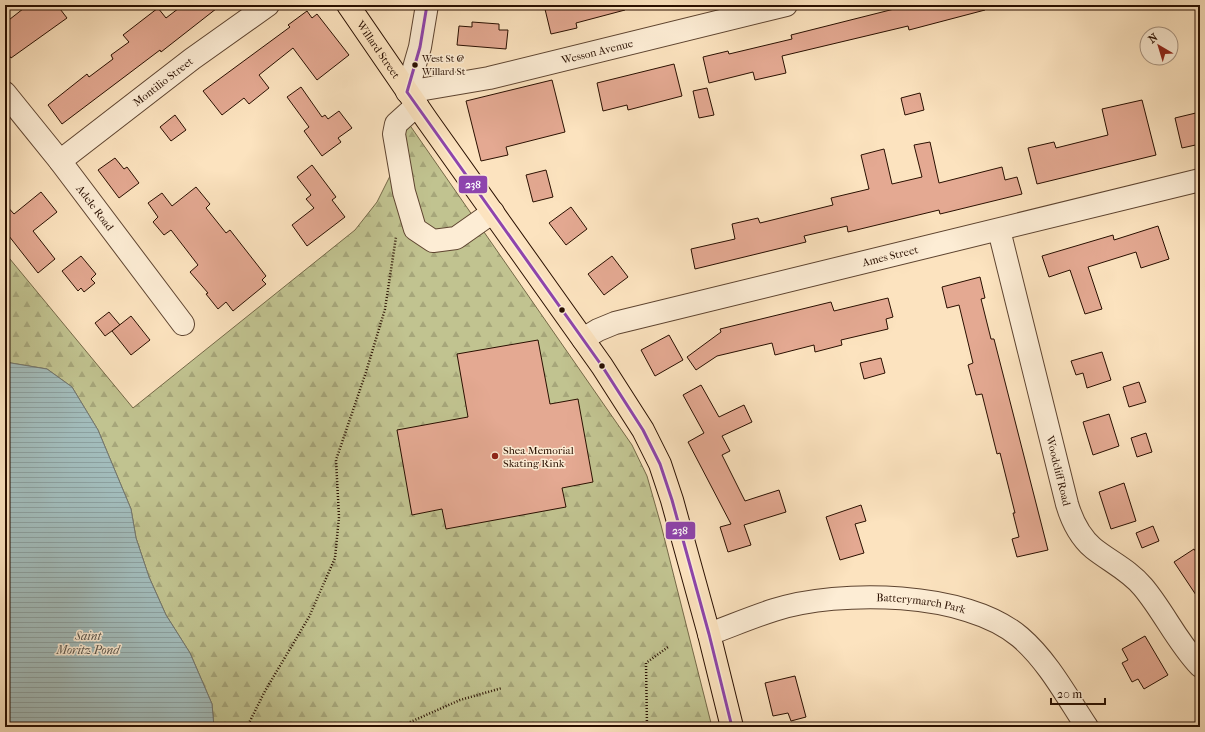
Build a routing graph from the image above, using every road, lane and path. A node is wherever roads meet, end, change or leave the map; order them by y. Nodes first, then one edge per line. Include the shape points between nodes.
1 (268, 5) edge
2 (348, 5) edge
3 (427, 5) edge
4 (786, 5) edge
5 (5, 93) edge
6 (412, 98) junction
7 (60, 161) junction
8 (1200, 180) edge
9 (492, 212) junction
10 (999, 230) junction
11 (397, 233) dead end
12 (184, 324) dead end
13 (583, 338) junction
14 (709, 634) junction
15 (668, 647) dead end
16 (1200, 666) edge
17 (502, 688) dead end
18 (247, 727) edge
19 (399, 727) edge
20 (647, 727) edge
21 (732, 727) edge
22 (1087, 727) edge

1 - 7 street, Montilio Street via 192,59
2 - 6 main road, Willard Street
3 - 6 street
4 - 6 street, Wesson Avenue
5 - 7 street, Adele Road
6 - 9 main road, Willard Street
6 - 9 street via 396,124 394,134 404,192 415,229 433,241 456,238
7 - 12 street, Adele Road
8 - 10 street, Ames Street
9 - 13 main road, Willard Street
10 - 13 street, Ames Street via 615,323
10 - 16 street, Woodcliff Road via 1066,504 1074,524 1093,548 1125,569 1143,586
11 - 18 path via 386,308 336,460 339,517 335,558 309,617 265,690
13 - 14 main road, Willard Street via 629,407 660,464
14 - 21 main road, Willard Street
14 - 22 street, Batterymarch Park via 775,609 812,602 887,597 943,605 980,615 1019,636 1040,658
15 - 20 path via 646,663
17 - 19 path via 460,700

